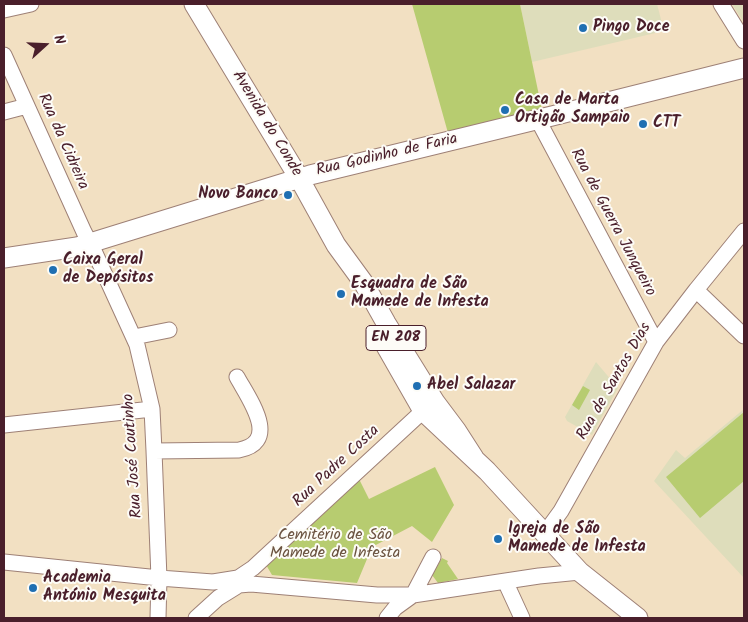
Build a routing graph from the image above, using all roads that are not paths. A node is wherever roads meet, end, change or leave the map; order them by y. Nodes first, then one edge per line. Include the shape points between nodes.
1 (31, 4) edge
2 (194, 4) edge
3 (721, 4) edge
4 (4, 10) edge
5 (744, 41) edge
6 (4, 55) edge
7 (744, 68) edge
8 (28, 106) junction
9 (4, 112) edge
10 (538, 120) junction
11 (299, 178) junction
12 (744, 231) edge
13 (89, 243) junction
14 (336, 245) junction
15 (4, 258) edge
16 (696, 290) junction
17 (169, 330) dead end
18 (744, 336) edge
19 (134, 337) junction
20 (656, 342) junction
21 (237, 377) dead end
22 (152, 408) junction
23 (423, 411) junction
24 (4, 425) edge
25 (456, 430) junction
26 (154, 451) junction
27 (474, 458) junction
28 (545, 533) junction
29 (566, 556) junction
30 (433, 557) dead end
31 (4, 562) edge
32 (253, 568) junction
33 (580, 572) junction
34 (539, 576) junction
35 (159, 578) junction
36 (505, 581) junction
37 (213, 582) junction
38 (238, 582) junction
39 (260, 584) junction
40 (413, 595) junction
41 (218, 598) junction
42 (158, 618) edge
43 (196, 618) edge
44 (387, 618) edge
45 (522, 618) edge
46 (638, 618) edge

1 - 4 street
2 - 11 main road, Avenida do Conde / EN 208
3 - 5 street
6 - 8 street, Rua da Cidreira
7 - 10 main road, Rua Godinho de Faria
8 - 9 street
8 - 13 street, Rua da Cidreira
10 - 11 main road, Rua Godinho de Faria
10 - 20 street, Rua de Guerra Junqueiro
11 - 13 main road, Rua Godinho de Faria
11 - 14 main road, Avenida do Conde / EN 208
12 - 16 street, Rua de Santos Dias
13 - 15 main road, Rua Godinho de Faria
13 - 19 street, Rua José Coutinho
14 - 23 main road, Avenida do Conde / EN 208 via 354,286
14 - 25 main road, Avenida do Conde / EN 208 via 363,282 435,402
16 - 18 street
16 - 20 street, Rua de Santos Dias
17 - 19 street
19 - 22 street, Rua José Coutinho
20 - 28 street, Rua de Santos Dias via 561,511
21 - 26 street via 258,417 259,436 254,445 239,450
22 - 24 street
22 - 26 street, Rua José Coutinho
23 - 25 street, Avenida do Conde via 432,410
23 - 27 main road, Avenida do Conde / EN 208
23 - 32 street, Rua Padre Costa
25 - 27 main road, Avenida do Conde / EN 208
26 - 35 street, Rua José Coutinho
27 - 28 main road, Avenida do Conde / EN 208
28 - 29 main road, Avenida do Conde / EN 208
29 - 33 main road, Avenida do Conde / EN 208
29 - 34 street
30 - 40 street
31 - 35 street
32 - 38 street, Rua Padre Costa
32 - 39 street
33 - 34 street
33 - 46 main road, EN 208
34 - 36 street
35 - 37 street
35 - 42 street, Rua José Coutinho
36 - 40 street
36 - 45 street
37 - 38 street
37 - 41 street via 219,589
38 - 39 street
38 - 41 street, Rua Padre Costa
39 - 40 street via 377,595
40 - 44 street
41 - 43 street, Rua Padre Costa

